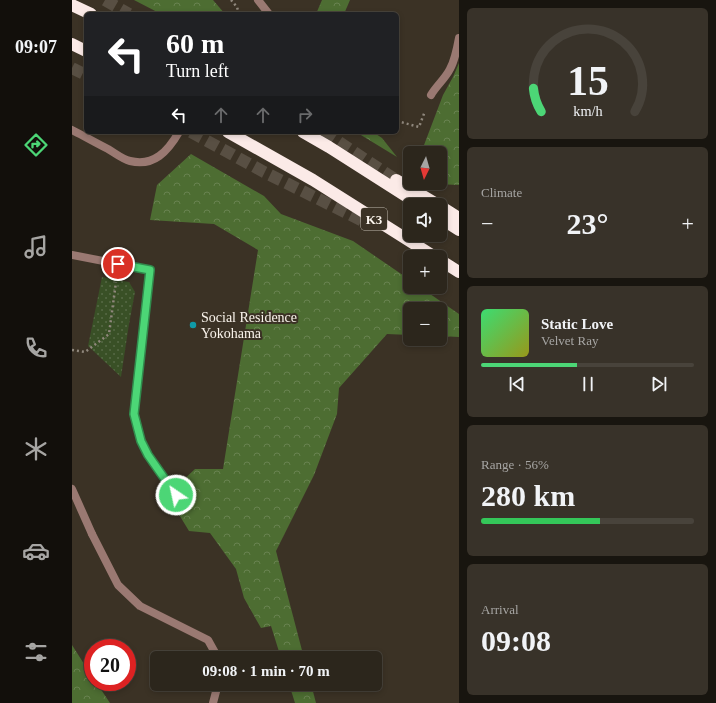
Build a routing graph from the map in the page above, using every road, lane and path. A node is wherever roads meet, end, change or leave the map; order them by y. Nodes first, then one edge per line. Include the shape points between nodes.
1 (231, 0) edge
2 (258, 0) edge
3 (72, 4) edge
4 (87, 12) edge
5 (238, 12) edge
6 (267, 12) edge
7 (459, 38) edge
8 (72, 44) edge
9 (84, 51) edge
10 (431, 95) joint
11 (399, 122) edge
12 (72, 130) edge
13 (178, 134) edge
14 (232, 134) edge
15 (307, 134) edge
16 (396, 180) tunnel mouth
17 (409, 198) edge
18 (426, 198) edge
19 (447, 210) edge
20 (458, 216) edge
21 (447, 222) edge
22 (367, 223) tunnel mouth
23 (459, 230) edge
24 (412, 250) edge
25 (424, 250) edge
26 (72, 255) edge
27 (118, 264) junction
28 (447, 264) edge
29 (447, 270) edge
30 (459, 272) edge
31 (459, 278) edge
32 (72, 350) edge
33 (72, 489) edge
34 (176, 495) dead end
35 (214, 651) edge
36 (216, 691) edge
37 (213, 703) edge

1 - 5 path
2 - 6 street
3 - 4 highway
7 - 10 street via 450,71
8 - 9 highway
10 - 11 path via 418,128
12 - 13 street via 129,161 142,162 156,159 164,153
14 - 25 highway, K3 via 313,180
15 - 17 highway, K3
16 - 18 highway
19 - 20 highway
21 - 23 highway
22 - 24 highway
26 - 27 street
27 - 32 path via 109,334 85,352
27 - 34 street via 150,270 134,414 141,441 148,455
28 - 30 highway
29 - 31 highway
33 - 35 street via 118,586 140,606 208,640
36 - 37 street

